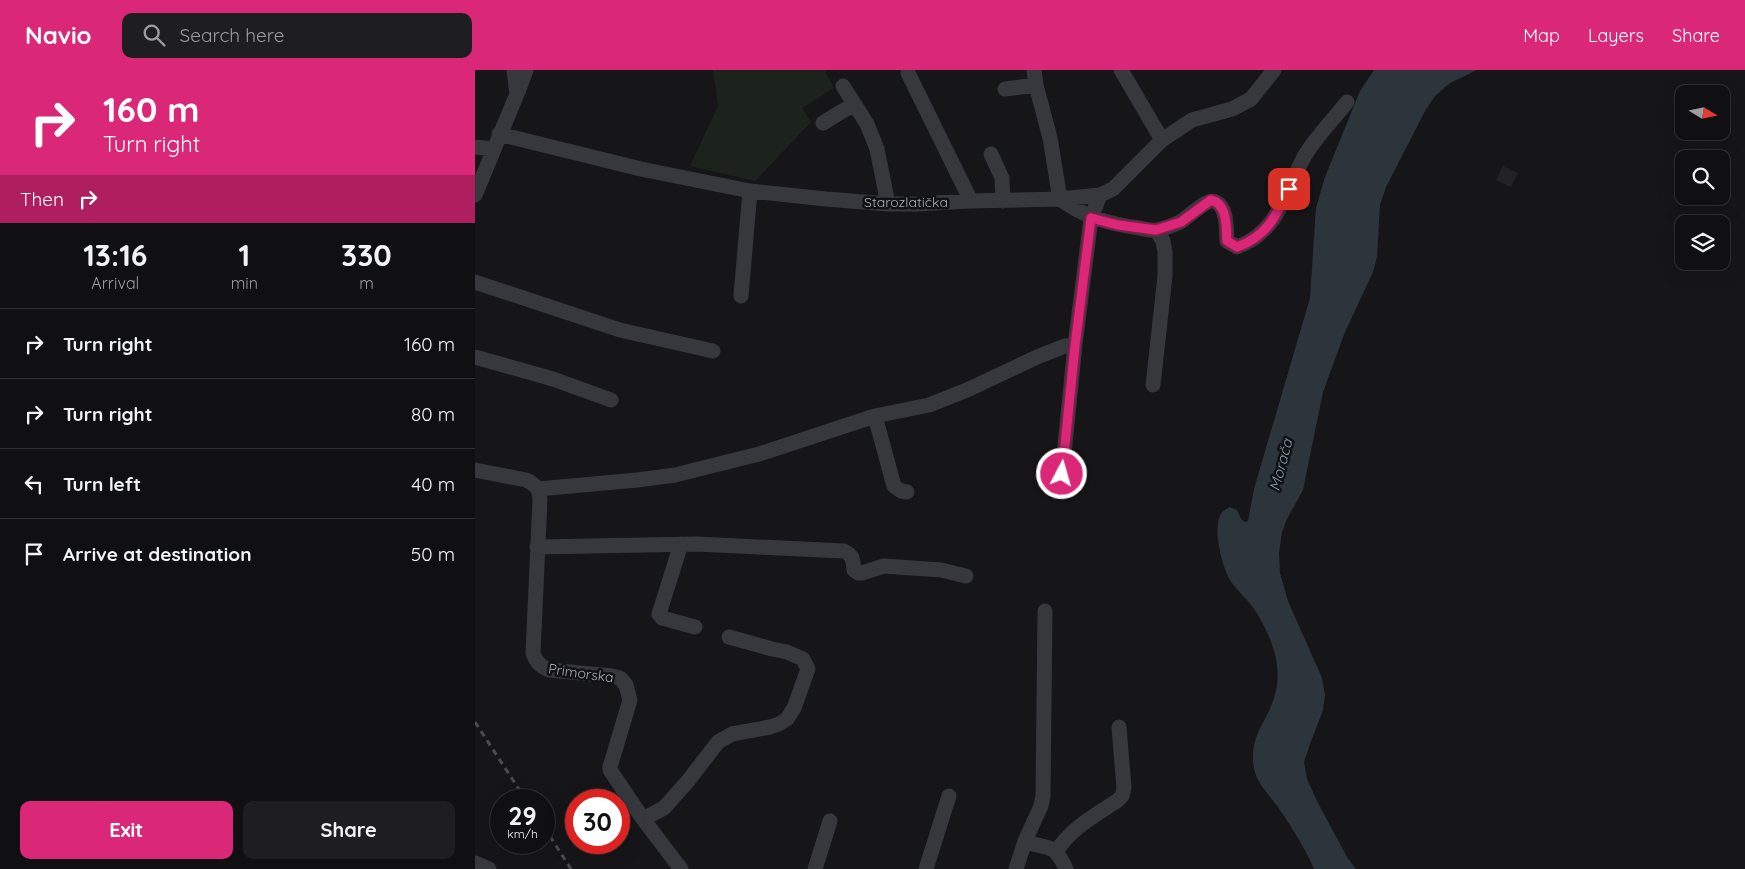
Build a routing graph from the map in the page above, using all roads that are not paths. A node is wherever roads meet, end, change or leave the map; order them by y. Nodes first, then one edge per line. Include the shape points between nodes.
1 (514, 70) edge
2 (526, 70) edge
3 (1121, 70) edge
4 (1274, 70) edge
5 (908, 73) dead end
6 (1035, 78) edge
7 (843, 86) dead end
8 (1005, 89) dead end
9 (517, 94) junction
10 (1347, 102) dead end
11 (854, 104) junction
12 (823, 123) dead end
13 (499, 134) junction
14 (1162, 140) junction
15 (475, 147) edge
16 (493, 149) junction
17 (991, 154) dead end
18 (750, 191) junction
19 (475, 195) edge
20 (1100, 195) junction
21 (1061, 199) junction
22 (971, 201) junction
23 (1003, 201) junction
24 (888, 204) junction
25 (1091, 218) junction
26 (1156, 230) junction
27 (475, 282) edge
28 (741, 296) dead end
29 (1075, 346) junction
30 (713, 351) dead end
31 (475, 357) edge
32 (1153, 385) dead end
33 (611, 400) dead end
34 (875, 416) junction
35 (475, 470) edge
36 (1062, 474) dead end
37 (538, 489) junction
38 (907, 492) dead end
39 (681, 544) junction
40 (537, 547) junction
41 (966, 576) dead end
42 (1045, 611) dead end
43 (695, 627) dead end
44 (729, 637) dead end
45 (1119, 728) dead end
46 (949, 796) dead end
47 (643, 819) junction
48 (830, 821) dead end
49 (1025, 841) junction
50 (1057, 852) junction
51 (475, 864) edge
52 (489, 869) edge
53 (681, 869) edge
54 (815, 869) edge
55 (926, 869) edge
56 (1016, 869) edge
57 (1066, 869) edge

1 - 9 street
2 - 9 street
3 - 14 street
4 - 14 street, Starozlatička via 1251,99 1232,110 1192,120
5 - 22 street
6 - 8 street
6 - 21 street
7 - 11 street
9 - 13 street
10 - 26 street via 1305,156 1276,218 1251,242 1237,247 1227,241 1222,208 1211,200 1181,222
11 - 12 street
11 - 24 street via 877,149
13 - 16 street
13 - 18 street, Starozlatička
14 - 20 street, Starozlatička via 1113,189
15 - 16 street
16 - 19 street
17 - 23 street via 1002,178
18 - 24 street, Starozlatička
18 - 28 street
20 - 21 street, Starozlatička
20 - 25 street
21 - 23 street, Starozlatička
21 - 25 street
22 - 23 street, Starozlatička
22 - 24 street, Starozlatička
25 - 26 street
25 - 29 street
26 - 32 street via 1163,241 1165,276
27 - 30 street via 620,330
29 - 34 street via 1065,346 1037,357 929,405
29 - 36 street
31 - 33 street via 553,379
34 - 37 street via 759,454 675,475
34 - 38 street via 894,486
35 - 37 street via 527,480
37 - 40 street, Primorska
39 - 40 street
39 - 41 street via 844,551 853,558 854,570 858,573 884,566 941,570
39 - 43 street via 659,614 662,618
40 - 47 street, Primorska via 535,660 549,670 611,676 620,678 626,685 630,700 610,770
42 - 49 street via 1043,796
44 - 47 street via 803,659 808,669 794,708 779,724 732,734 718,742 664,808
45 - 50 street via 1122,796 1076,828
46 - 55 street
47 - 53 street, Primorska
48 - 54 street
49 - 50 street via 1048,846
49 - 56 street
50 - 57 street
51 - 52 street

